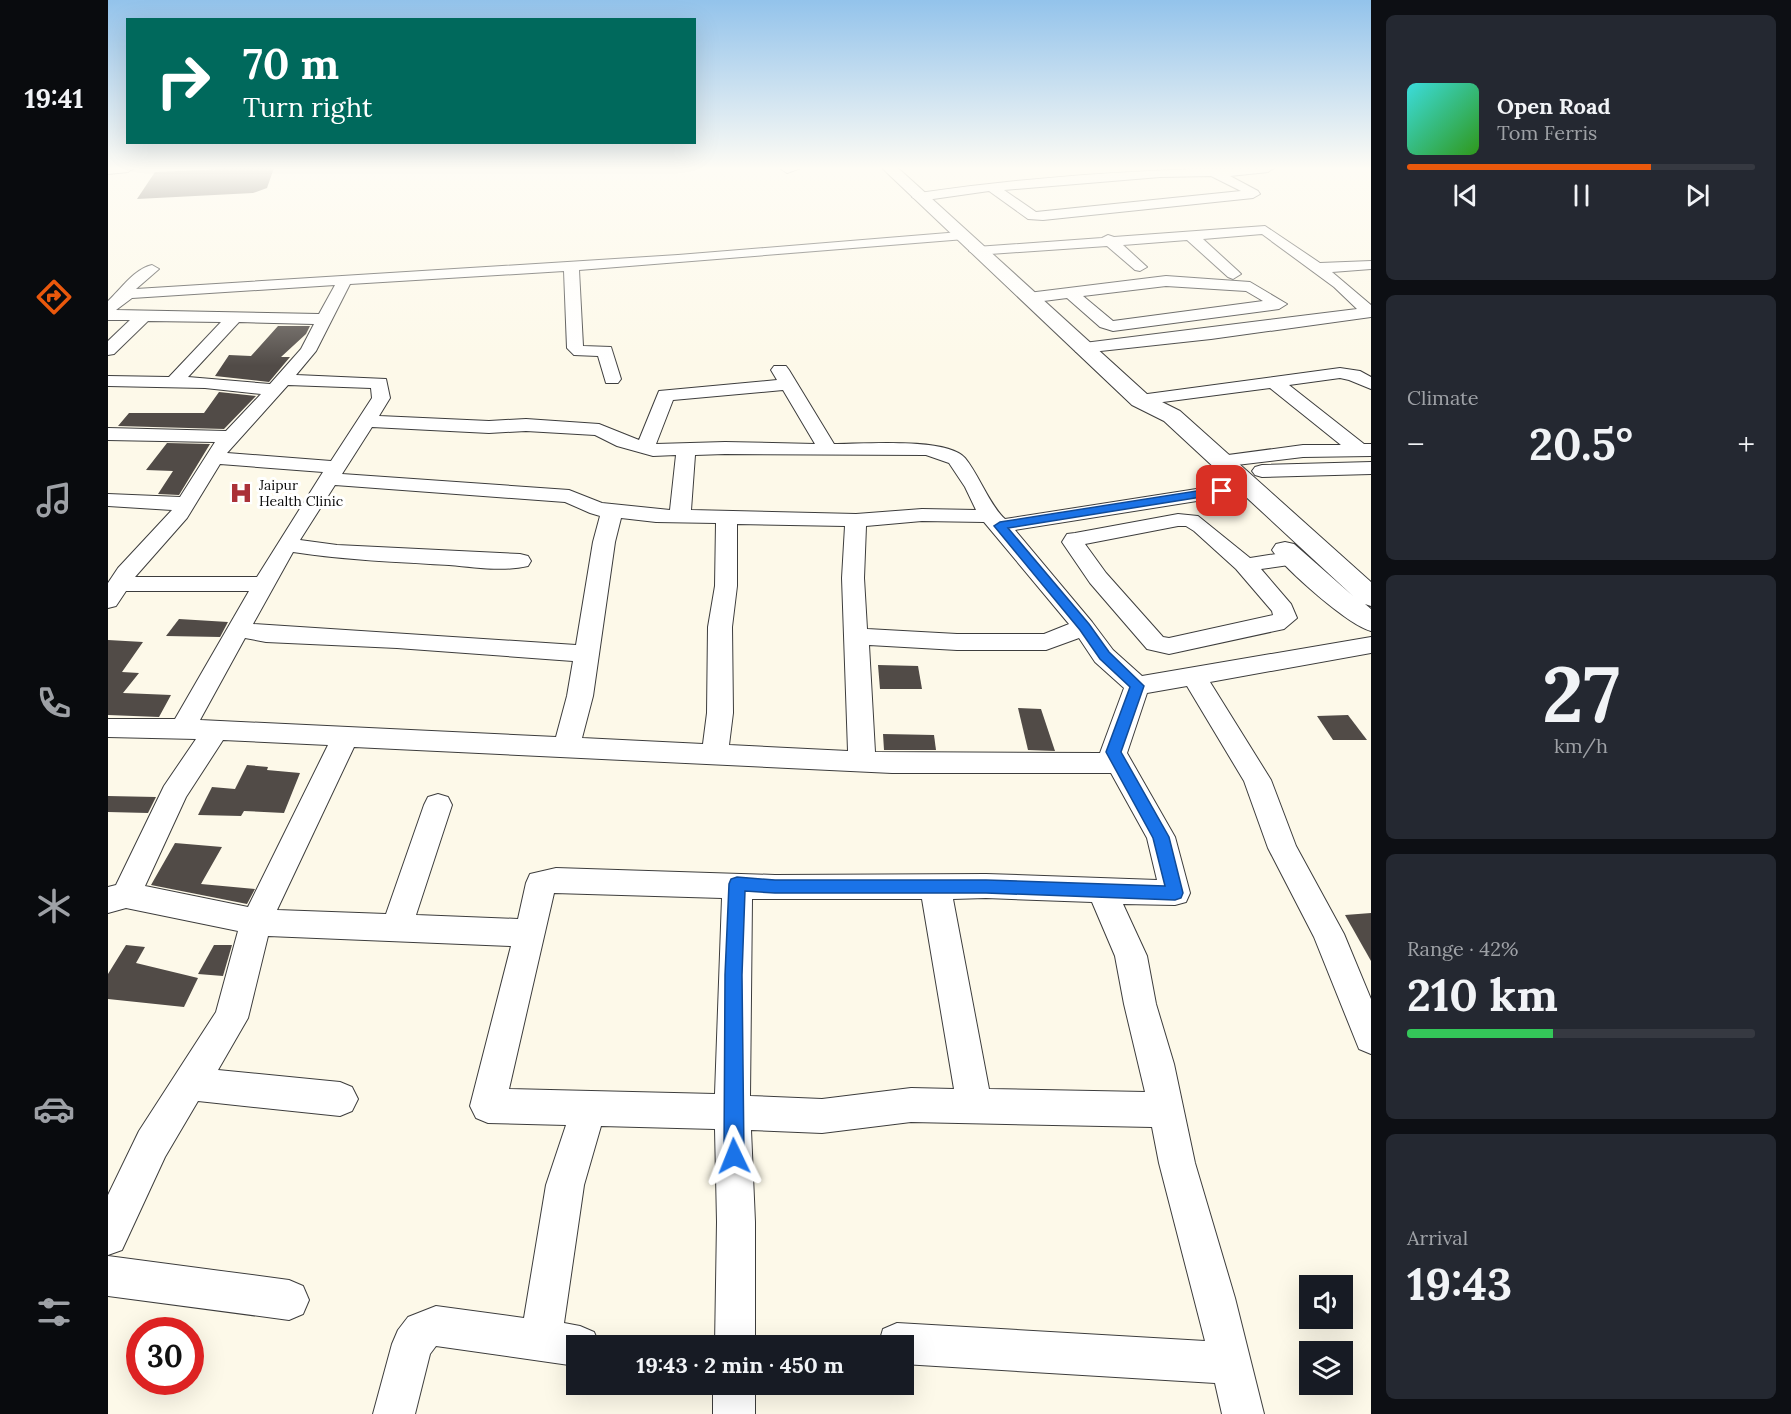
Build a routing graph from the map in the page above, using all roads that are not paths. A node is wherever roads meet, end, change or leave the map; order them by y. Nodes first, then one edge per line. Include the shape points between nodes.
1 (1189, 234) joint
2 (1271, 234) edge
3 (960, 236) joint
4 (1108, 239) junction
5 (976, 251) junction
6 (571, 265) junction
7 (1371, 265) edge
8 (1140, 267) dead end
9 (1319, 268) junction
10 (152, 269) dead end
11 (1233, 274) dead end
12 (345, 280) junction
13 (1071, 293) junction
14 (124, 296) junction
15 (1028, 298) junction
16 (108, 309) edge
17 (1370, 312) edge
18 (108, 315) edge
19 (144, 316) junction
20 (234, 318) junction
21 (324, 319) junction
22 (1082, 348) junction
23 (108, 350) edge
24 (612, 379) dead end
25 (108, 381) edge
26 (174, 382) junction
27 (1274, 382) junction
28 (1371, 384) edge
29 (278, 385) junction
30 (1141, 402) junction
31 (367, 421) junction
32 (108, 435) edge
33 (231, 437) junction
34 (645, 448) junction
35 (686, 449) junction
36 (828, 449) junction
37 (1365, 450) edge
38 (214, 458) junction
39 (1371, 468) edge
40 (333, 473) junction
41 (1225, 474) junction
42 (108, 501) edge
43 (186, 503) junction
44 (612, 511) junction
45 (680, 516) junction
46 (727, 516) junction
47 (856, 520) junction
48 (994, 521) junction
49 (286, 545) junction
50 (1288, 552) junction
51 (1238, 559) junction
52 (520, 561) dead end
53 (264, 584) junction
54 (1103, 584) junction
55 (114, 592) edge
56 (1058, 594) junction
57 (1371, 597) edge
58 (1371, 622) edge
59 (1084, 627) junction
60 (237, 628) junction
61 (855, 636) junction
62 (1371, 645) edge
63 (587, 654) junction
64 (1194, 676) junction
65 (1137, 686) junction
66 (108, 728) edge
67 (182, 729) junction
68 (215, 731) junction
69 (345, 737) junction
70 (566, 747) junction
71 (1113, 752) junction
72 (715, 754) junction
73 (862, 761) junction
74 (438, 805) dead end
75 (737, 884) junction
76 (935, 886) junction
77 (1102, 891) junction
78 (117, 898) edge
79 (256, 922) junction
80 (396, 929) junction
81 (530, 933) junction
82 (1371, 1038) edge
83 (190, 1084) junction
84 (340, 1099) dead end
85 (974, 1107) junction
86 (588, 1110) junction
87 (1167, 1110) junction
88 (732, 1112) junction
89 (108, 1236) edge
90 (108, 1276) edge
91 (289, 1300) dead end
92 (735, 1335) edge
93 (560, 1343) edge
94 (914, 1344) edge
95 (1231, 1363) junction
96 (734, 1395) edge
97 (394, 1414) edge
98 (734, 1414) edge
99 (1243, 1414) edge

1 - 4 street
1 - 11 street
2 - 9 street
3 - 5 street
3 - 6 street
4 - 5 street
4 - 8 street
5 - 15 street
6 - 12 street
6 - 24 street via 575,348 605,351
7 - 9 street
9 - 17 street
10 - 14 street
12 - 14 street
12 - 21 street
13 - 13 street via 1179,280 1250,287 1279,304 1113,326
13 - 15 street
14 - 16 street
15 - 22 street
17 - 22 street
18 - 19 street
19 - 20 street
19 - 23 street
20 - 21 street
20 - 26 street
21 - 29 street via 308,351
22 - 30 street
25 - 26 street
26 - 29 street
27 - 28 street via 1340,373
27 - 30 street
27 - 37 street
29 - 31 street via 380,383 381,398
29 - 33 street
30 - 41 street via 1147,421
31 - 34 street via 599,430
31 - 40 street
32 - 33 street
33 - 38 street
34 - 35 street
34 - 36 street via 665,395 783,376
35 - 36 street
35 - 45 street
36 - 48 street via 928,449 956,459
37 - 41 street via 1302,451
38 - 40 street
38 - 43 street
39 - 41 street
40 - 44 street via 569,496 597,509
40 - 49 street
41 - 48 street
41 - 50 street
41 - 57 street
42 - 43 street
43 - 55 street
44 - 45 street
44 - 63 street
45 - 46 street
46 - 47 street
46 - 72 street
47 - 48 street via 922,515
47 - 61 street via 852,551
48 - 56 street
49 - 52 street via 337,552
49 - 53 street
50 - 51 street
50 - 58 street via 1346,605
51 - 54 street via 1191,520 1076,539 1075,548
51 - 54 street via 1282,609 1285,618 1276,624 1169,646 1155,644
53 - 55 street
53 - 60 street
54 - 56 street
56 - 59 street
59 - 61 street via 1046,642
59 - 65 street via 1104,656
60 - 63 street via 266,634
60 - 67 street
61 - 73 street
62 - 64 street
63 - 70 street
64 - 65 street
64 - 82 street via 1257,780 1282,848 1328,934
65 - 71 street
66 - 67 street
67 - 68 street
68 - 69 street
68 - 78 street via 174,793
69 - 70 street
69 - 79 street
70 - 72 street
71 - 73 street via 1110,763
71 - 77 street via 1161,837 1175,893
72 - 73 street
74 - 80 street
75 - 76 street
75 - 81 street via 546,881 541,883
75 - 88 street
76 - 77 street
76 - 85 street
77 - 87 street via 1131,956
78 - 79 street
79 - 80 street
79 - 83 street via 231,1018
80 - 81 street
81 - 86 street via 488,1106
83 - 84 street
83 - 89 street via 152,1144
85 - 87 street
85 - 88 street via 911,1105 822,1116
86 - 88 street
86 - 93 street via 565,1185
87 - 95 street via 1177,1163
88 - 92 street
90 - 91 street
93 - 97 street via 436,1326 422,1331 411,1344
94 - 95 street
95 - 99 street
96 - 98 street

